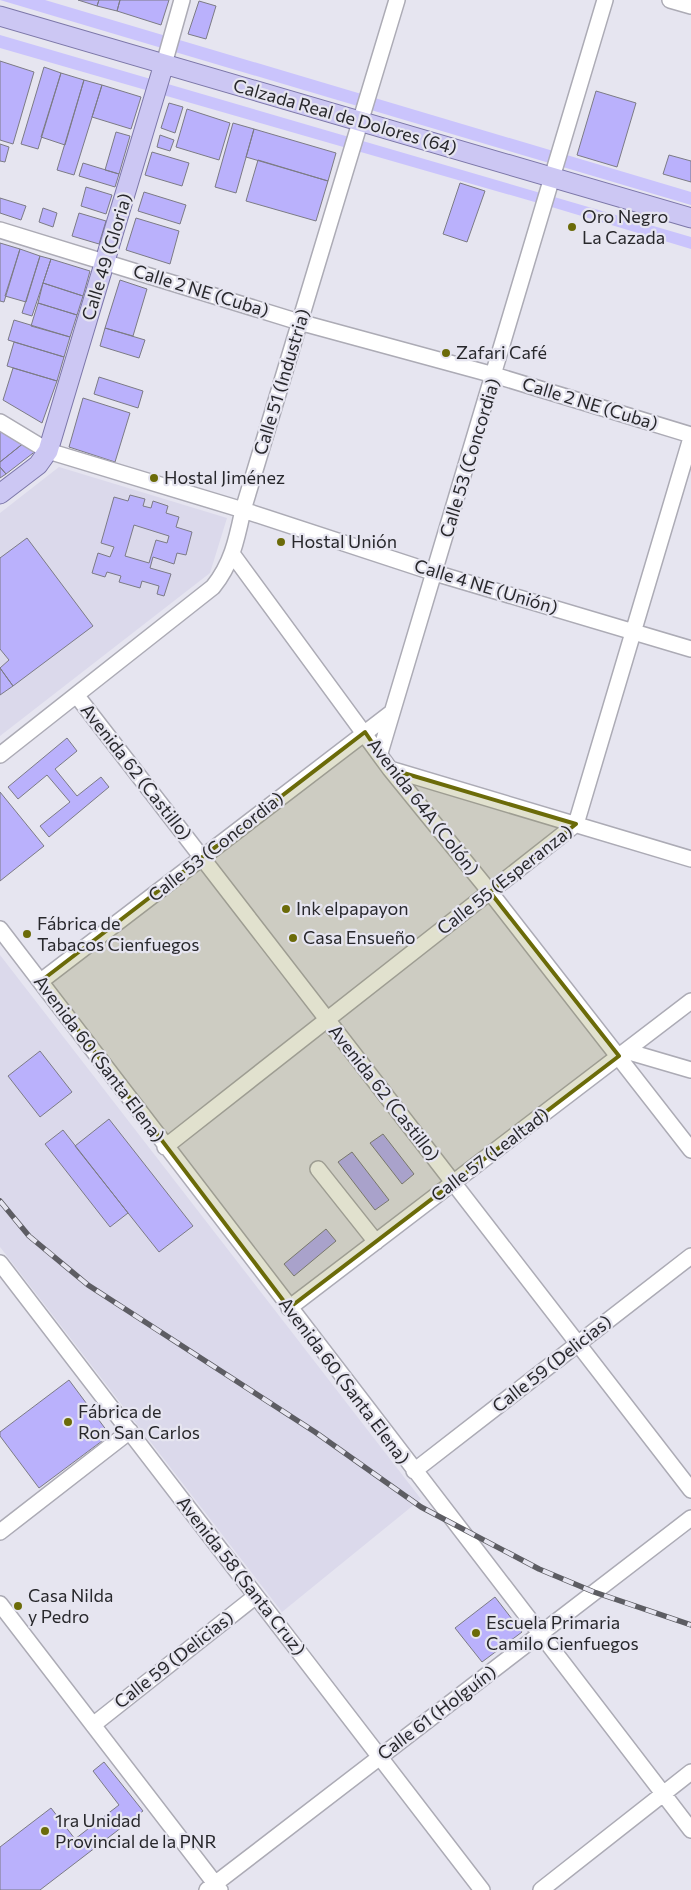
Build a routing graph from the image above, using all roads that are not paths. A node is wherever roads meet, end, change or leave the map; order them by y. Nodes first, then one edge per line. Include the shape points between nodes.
1 (182, 0) edge
2 (397, 0) edge
3 (605, 0) edge
4 (670, 0) edge
5 (691, 6) edge
6 (0, 16) edge
7 (164, 64) junction
8 (360, 122) junction
9 (553, 178) junction
10 (691, 218) edge
11 (0, 230) edge
12 (106, 261) junction
13 (299, 322) junction
14 (494, 375) junction
15 (0, 422) edge
16 (691, 436) edge
17 (48, 451) junction
18 (0, 494) edge
19 (243, 510) junction
20 (232, 555) junction
21 (435, 573) junction
22 (635, 632) junction
23 (691, 649) edge
24 (77, 696) junction
25 (391, 713) junction
26 (365, 732) junction
27 (380, 753) junction
28 (0, 755) edge
29 (390, 769) junction
30 (576, 824) junction
31 (202, 858) junction
32 (691, 859) edge
33 (490, 892) junction
34 (0, 930) edge
35 (41, 981) junction
36 (691, 1001) edge
37 (327, 1020) junction
38 (622, 1053) junction
39 (691, 1070) edge
40 (165, 1147) junction
41 (691, 1150) edge
42 (318, 1169) dead end
43 (453, 1182) junction
44 (376, 1242) junction
45 (691, 1256) edge
46 (3, 1272) edge
47 (288, 1308) junction
48 (578, 1344) junction
49 (130, 1431) junction
50 (414, 1472) junction
51 (691, 1490) edge
52 (691, 1518) edge
53 (0, 1532) edge
54 (256, 1596) junction
55 (0, 1604) edge
56 (539, 1634) junction
57 (93, 1725) junction
58 (380, 1757) junction
59 (691, 1772) edge
60 (664, 1794) junction
61 (691, 1830) edge
62 (214, 1888) edge
63 (482, 1890) edge
64 (541, 1890) edge

1 - 7 street, Calle 49 (Gloria)
2 - 8 street, Calle 51 (Industria)
3 - 9 street, Calle 53 (Concordia)
4 - 5 street
6 - 7 main road, Calzada Real de Dolores (64)
7 - 8 main road, Calzada Real de Dolores (64)
7 - 12 main road, Calle 49 (Gloria)
8 - 9 main road, Calzada Real de Dolores (64)
8 - 13 street, Calle 51 (Industria)
9 - 10 main road, Calzada Real de Dolores (64)
9 - 14 street, Calle 53 (Concordia)
11 - 12 street, Calle 2 NE (Cuba)
12 - 13 street, Calle 2 NE (Cuba)
12 - 17 main road, Calle 49 (Gloria)
13 - 14 street, Calle 2 NE (Cuba)
13 - 19 street, Calle 51 (Industria)
14 - 16 street, Calle 2 NE (Cuba)
14 - 21 street, Calle 53 (Concordia)
15 - 17 street, Calle 4 NE (Unión)
16 - 22 street, Calle 55 (Esperanza)
17 - 18 main road, Calle 49 (Gloria) via 38,466
17 - 19 street, Calle 4 NE (Unión)
19 - 20 street, Calle 51 (Industria)
19 - 21 street, Calle 4 NE (Unión)
20 - 24 street, Calle 51 (Industria) via 213,587
20 - 26 street, Avenida 64A (Colón)
21 - 22 street, Calle 4 NE (Unión)
21 - 25 street, Calle 53 (Concordia)
22 - 23 street, Calle 4 NE (Unión)
22 - 30 street, Calle 55 (Esperanza)
24 - 28 street, Calle 51 (Industria)
24 - 31 street, Avenida 62 (Castillo)
25 - 26 street, Calle 53 (Concordia)
25 - 27 street, Calle 53 (Concordia)
26 - 27 street, Avenida 64A (Colón)
26 - 31 street, Calle 53 (Concordia)
27 - 29 street, Avenida 64A (Colón)
29 - 30 street
29 - 33 street, Avenida 64A (Colón)
30 - 32 street
30 - 33 street, Calle 55 (Esperanza)
31 - 35 street, Calle 53 (Concordia)
31 - 37 street, Avenida 62 (Castillo)
33 - 37 street, Calle 55 (Esperanza)
33 - 38 street, Avenida 64A (Colón)
34 - 35 street, Avenida 60 (Santa Elena)
35 - 40 street, Avenida 60 (Santa Elena)
36 - 38 street, Calle 57 (Lealtad)
37 - 40 street, Calle 55 (Esperanza)
37 - 43 street, Avenida 62 (Castillo)
38 - 39 street
38 - 41 street, Avenida 64A (Colón)
38 - 43 street, Calle 57 (Lealtad)
40 - 47 street, Avenida 60 (Santa Elena)
42 - 44 street
43 - 44 street, Calle 57 (Lealtad)
43 - 48 street, Avenida 62 (Castillo)
44 - 47 street, Calle 57 (Lealtad)
45 - 48 street, Calle 59 (Delicias)
46 - 49 street, Avenida 58 (Santa Cruz)
47 - 50 street, Avenida 60 (Santa Elena)
48 - 50 street, Calle 59 (Delicias)
48 - 51 street, Avenida 62 (Castillo)
49 - 53 street
49 - 54 street, Avenida 58 (Santa Cruz)
50 - 56 street, Avenida 60 (Santa Elena)
52 - 56 street, Calle 61 (Holguín)
54 - 57 street, Calle 59 (Delicias)
54 - 58 street, Avenida 58 (Santa Cruz)
55 - 57 street
56 - 58 street, Calle 61 (Holguín)
56 - 60 street, Avenida 60 (Santa Elena)
57 - 62 street
58 - 62 street, Calle 61 (Holguín)
58 - 63 street, Avenida 58 (Santa Cruz)
59 - 60 street
60 - 61 street, Avenida 60 (Santa Elena)
60 - 64 street

